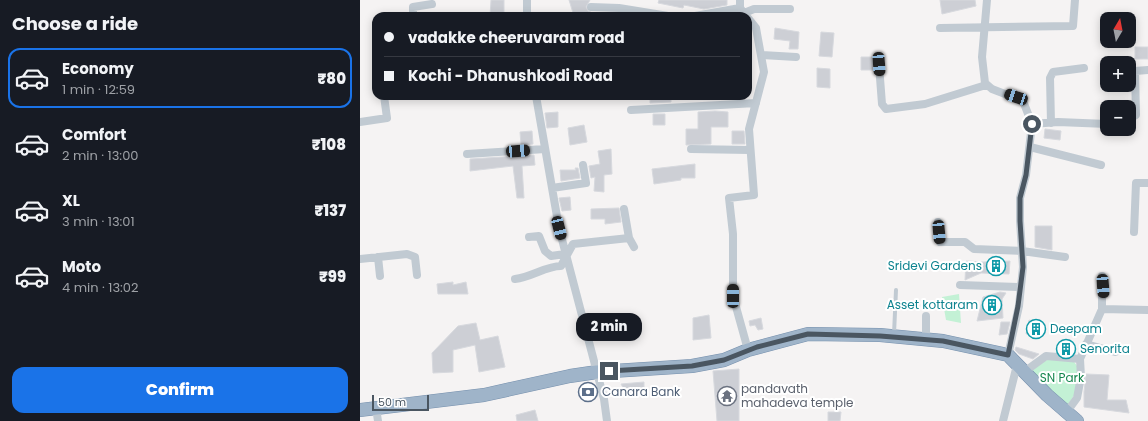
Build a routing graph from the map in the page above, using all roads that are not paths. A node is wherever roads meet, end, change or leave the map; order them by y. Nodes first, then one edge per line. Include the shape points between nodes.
1 (527, 0) edge
2 (987, 0) edge
3 (1075, 0) edge
4 (432, 4) dead end
5 (591, 7) dead end
6 (790, 9) dead end
7 (744, 11) edge
8 (413, 12) edge
9 (527, 12) edge
10 (644, 12) edge
11 (752, 22) edge
12 (986, 26) junction
13 (940, 28) dead end
14 (761, 55) junction
15 (796, 57) dead end
16 (879, 64) dead end
17 (1084, 68) dead end
18 (1148, 70) edge
19 (986, 85) junction
20 (385, 100) edge
21 (537, 100) edge
22 (1136, 100) edge
23 (756, 103) junction
24 (631, 110) dead end
25 (360, 122) edge
26 (1051, 123) junction
27 (1032, 124) junction
28 (1100, 124) edge
29 (1030, 147) junction
30 (691, 148) dead end
31 (545, 149) junction
32 (749, 150) junction
33 (467, 154) dead end
34 (583, 165) dead end
35 (1101, 165) dead end
36 (1148, 183) edge
37 (552, 188) junction
38 (624, 209) dead end
39 (938, 222) dead end
40 (1134, 232) dead end
41 (529, 237) dead end
42 (629, 238) junction
43 (634, 247) dead end
44 (1022, 251) junction
45 (566, 255) junction
46 (378, 257) junction
47 (1065, 257) dead end
48 (360, 259) edge
49 (417, 275) dead end
50 (380, 276) dead end
51 (1102, 276) dead end
52 (515, 279) dead end
53 (960, 284) dead end
54 (1021, 288) junction
55 (896, 290) dead end
56 (1102, 309) junction
57 (1148, 310) edge
58 (926, 316) dead end
59 (894, 337) junction
60 (926, 340) junction
61 (1086, 344) junction
62 (748, 350) junction
63 (1121, 350) dead end
64 (1080, 360) junction
65 (1016, 364) junction
66 (597, 372) junction
67 (376, 408) junction
68 (360, 410) edge
69 (1072, 417) edge
70 (378, 421) edge
71 (607, 421) edge
72 (1003, 421) edge

1 - 9 street
2 - 12 street
3 - 12 street via 1073,26
4 - 8 street via 413,7
5 - 10 street
6 - 7 street
11 - 14 street via 756,28
12 - 13 street
12 - 19 street via 982,57
14 - 15 street
14 - 23 street via 764,72
16 - 19 street via 882,104 886,109 925,104
17 - 26 street via 1053,72 1050,78
18 - 22 street via 1135,71
19 - 27 street via 1023,101
20 - 25 street via 387,118
21 - 31 street
23 - 24 street
23 - 32 street via 748,129
26 - 27 street
26 - 28 street
27 - 29 street
29 - 35 street
29 - 44 street via 1020,198
30 - 32 street
31 - 33 street
31 - 37 street
32 - 62 street via 754,195 729,198 733,234 733,296
34 - 37 street via 586,183
36 - 40 street via 1136,183
37 - 45 street
38 - 42 street
39 - 44 street via 940,242 965,242 974,249
41 - 45 street via 539,236 545,251 551,256
42 - 43 street
42 - 45 street via 573,244
44 - 47 street
44 - 54 street
45 - 52 street via 562,266 554,266 525,278
45 - 66 street
46 - 48 street
46 - 49 street via 407,254 415,257
46 - 50 street
51 - 56 street
53 - 54 street
54 - 65 street
55 - 59 lane
56 - 57 street
56 - 61 street
58 - 60 street
59 - 60 highway
59 - 62 highway via 808,334
60 - 65 highway via 943,341
61 - 63 street via 1115,352
61 - 64 street
62 - 66 highway via 724,360 692,366
64 - 65 street via 1046,356
64 - 69 street via 1080,387
65 - 69 highway
65 - 72 street
66 - 67 highway via 484,395
66 - 71 street
67 - 68 highway
67 - 70 street

